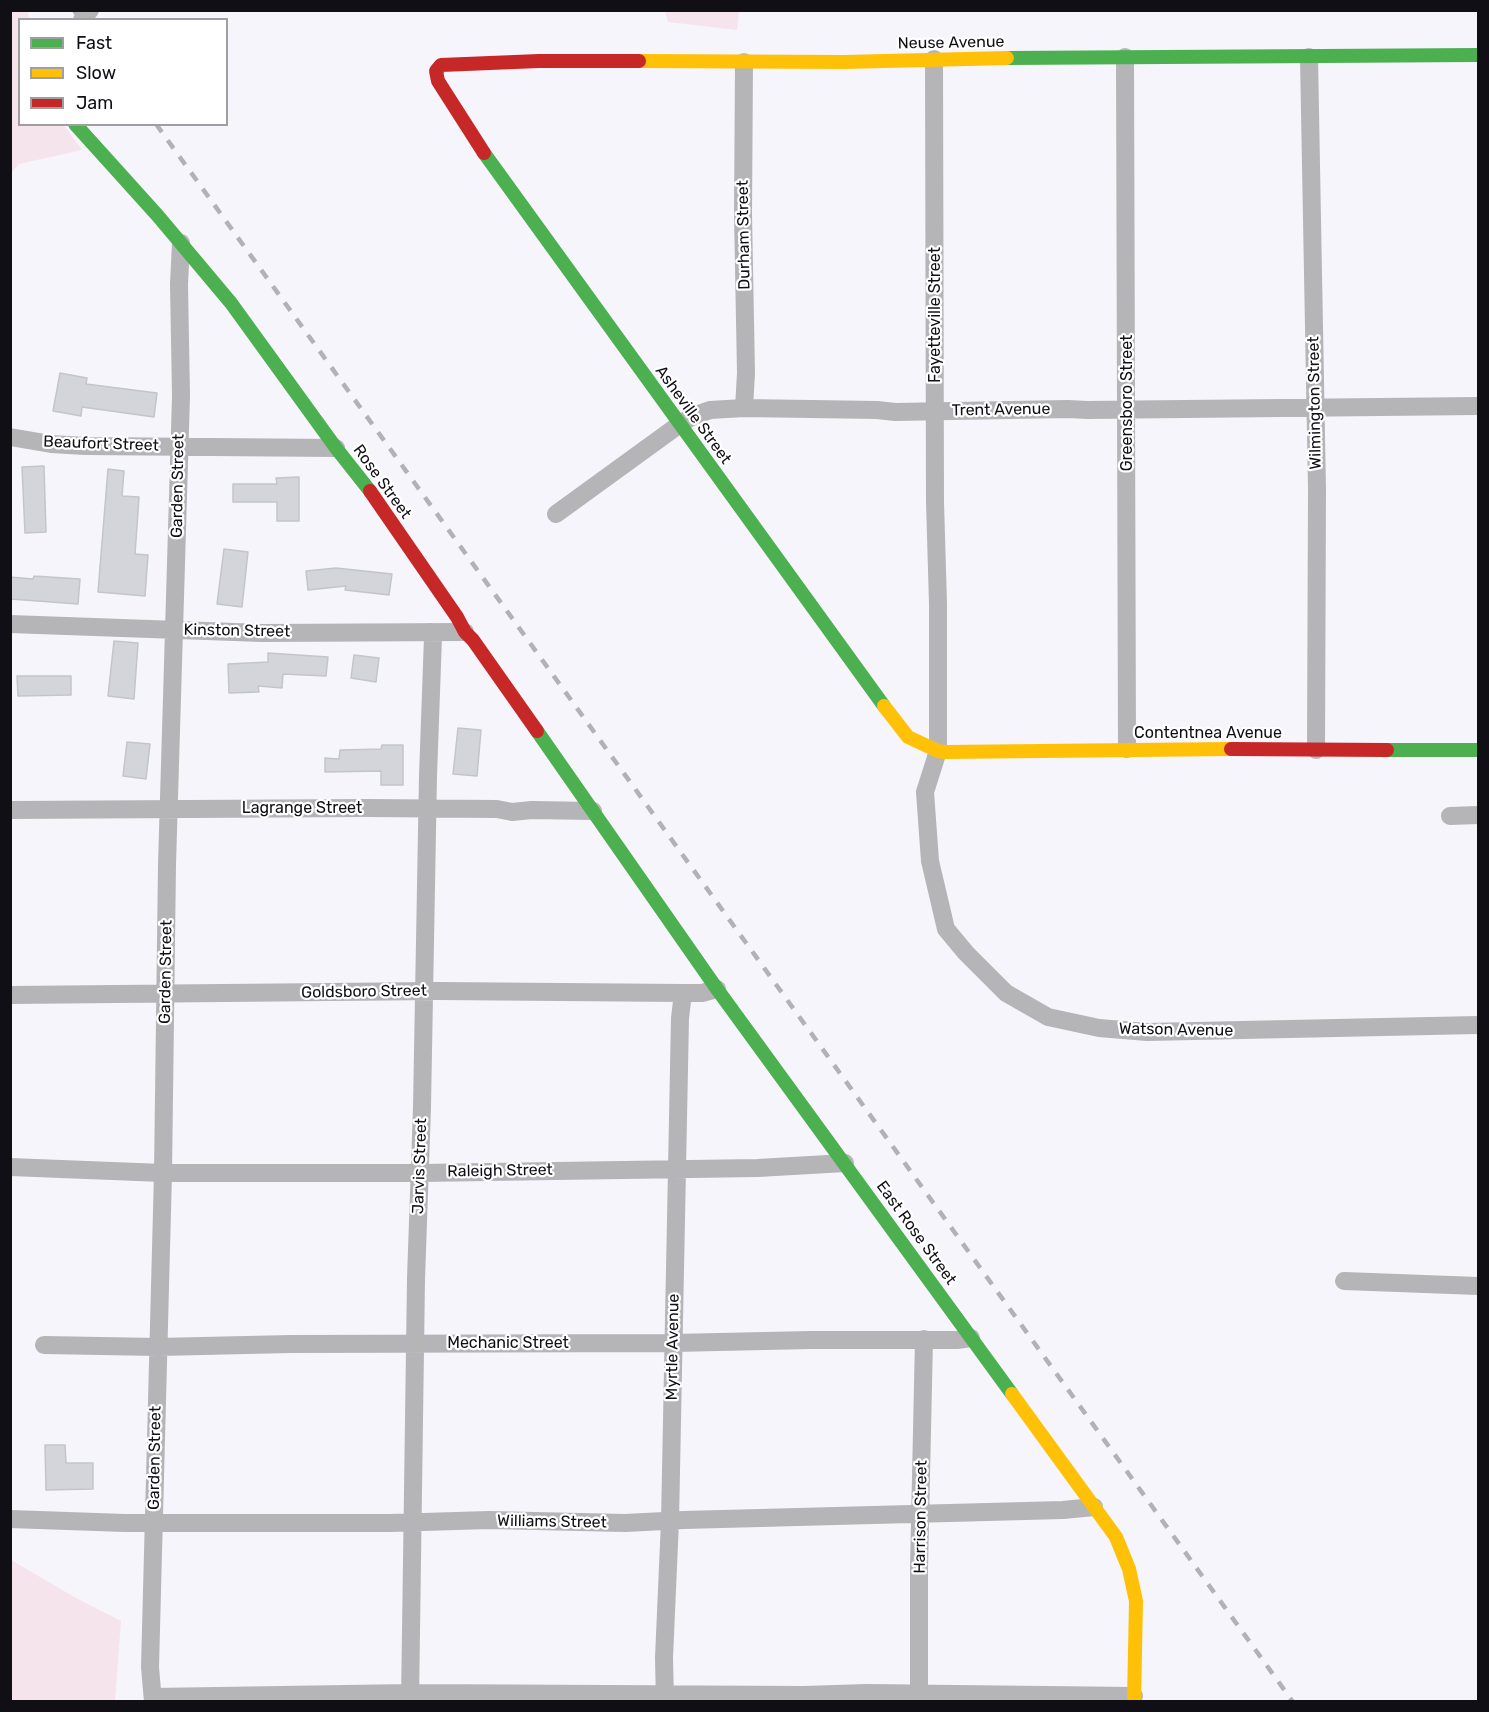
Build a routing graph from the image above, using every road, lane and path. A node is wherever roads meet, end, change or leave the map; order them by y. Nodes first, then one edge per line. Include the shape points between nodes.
1 (1479, 55) edge
2 (1125, 57) junction
3 (1309, 57) junction
4 (934, 59) junction
5 (744, 62) junction
6 (438, 81) joint
7 (77, 126) edge
8 (181, 243) junction
9 (1479, 406) edge
10 (744, 408) junction
11 (1315, 408) junction
12 (1127, 409) junction
13 (935, 411) junction
14 (680, 424) junction
15 (10, 437) edge
16 (178, 446) junction
17 (336, 448) junction
18 (555, 514) dead end
19 (10, 624) edge
20 (175, 630) junction
21 (430, 632) junction
22 (465, 632) junction
23 (1127, 749) junction
24 (1316, 750) junction
25 (1479, 750) edge
26 (938, 751) junction
27 (10, 810) edge
28 (169, 810) junction
29 (427, 810) junction
30 (593, 811) junction
31 (1479, 815) edge
32 (1450, 816) dead end
33 (717, 989) junction
34 (424, 992) junction
35 (166, 993) junction
36 (683, 993) junction
37 (10, 995) edge
38 (1479, 1025) edge
39 (845, 1163) junction
40 (10, 1167) edge
41 (677, 1169) junction
42 (163, 1173) junction
43 (420, 1173) junction
44 (1344, 1281) dead end
45 (1479, 1286) edge
46 (971, 1338) junction
47 (924, 1339) junction
48 (415, 1343) junction
49 (673, 1343) junction
50 (44, 1345) dead end
51 (158, 1347) junction
52 (1094, 1507) junction
53 (921, 1514) junction
54 (10, 1519) edge
55 (670, 1521) junction
56 (412, 1522) junction
57 (154, 1523) junction
58 (919, 1694) junction
59 (410, 1697) edge
60 (665, 1698) edge
61 (153, 1699) edge
62 (1134, 1699) edge

1 - 3 street, Neuse Avenue
2 - 3 street, Neuse Avenue
2 - 4 street, Neuse Avenue
2 - 12 street, Greensboro Street
3 - 11 street, Wilmington Street
4 - 5 street, Neuse Avenue
4 - 13 street, Fayetteville Street
5 - 6 street, Neuse Avenue via 448,64 436,71
5 - 10 street, Durham Street
6 - 14 street, Asheville Street via 511,193
7 - 8 street, Rose Street
8 - 16 street, Garden Street via 182,384
8 - 17 street, Rose Street via 247,324
9 - 11 street, Trent Avenue
10 - 13 street, Trent Avenue
10 - 14 street, Trent Avenue via 710,410
11 - 12 street, Trent Avenue
11 - 24 street, Wilmington Street
12 - 13 street, Trent Avenue
12 - 23 street, Greensboro Street
13 - 26 street, Fayetteville Street
14 - 18 street, Trent Avenue
14 - 26 street, Asheville Street via 865,683 908,737
15 - 16 street, Beaufort Street via 51,444
16 - 17 street, Beaufort Street
16 - 20 street, Garden Street
17 - 22 street, Rose Street via 360,476
19 - 20 street, Kinston Street
20 - 21 street, Kinston Street
20 - 28 street, Garden Street
21 - 22 street, Kinston Street
21 - 29 street, Jarvis Street via 433,637
22 - 30 street, Rose Street
23 - 24 street, Contentnea Avenue
23 - 26 street, Contentnea Avenue
24 - 25 street, Contentnea Avenue
26 - 38 street, Watson Avenue via 925,792 930,861 946,929 1006,993 1047,1017 1100,1028 1147,1032
27 - 28 street, Lagrange Street
28 - 29 street, Lagrange Street
28 - 35 street, Garden Street
29 - 30 street, Lagrange Street
29 - 34 street, Jarvis Street
30 - 33 street, East Rose Street
31 - 32 street
33 - 36 street, Goldsboro Street
33 - 39 street, East Rose Street
34 - 35 street, Goldsboro Street
34 - 36 street, Goldsboro Street
34 - 43 street, Jarvis Street
35 - 37 street, Goldsboro Street
35 - 42 street, Garden Street
36 - 41 street, Myrtle Avenue
39 - 41 street, Raleigh Street
39 - 46 street, East Rose Street
40 - 42 street, Raleigh Street
41 - 43 street, Raleigh Street
41 - 49 street, Myrtle Avenue
42 - 43 street, Raleigh Street
42 - 51 street, Garden Street
43 - 48 street, Jarvis Street
44 - 45 street
46 - 47 street, Mechanic Street
46 - 52 street, East Rose Street
47 - 49 street, Mechanic Street
47 - 53 street, Harrison Street
48 - 49 street, Mechanic Street
48 - 51 street, Mechanic Street
48 - 56 street, Jarvis Street
49 - 55 street, Myrtle Avenue
50 - 51 street, Mechanic Street
51 - 57 street, Garden Street
52 - 53 street, Williams Street
52 - 62 street, East Rose Street via 1120,1545 1134,1585
53 - 55 street, Williams Street
53 - 58 street, Harrison Street
54 - 57 street, Williams Street
55 - 56 street, Williams Street
55 - 60 street, Myrtle Avenue
56 - 57 street, Williams Street
56 - 59 street, Jarvis Street
57 - 61 street, Garden Street via 150,1667
58 - 60 street
58 - 62 street
59 - 60 street
59 - 61 street

